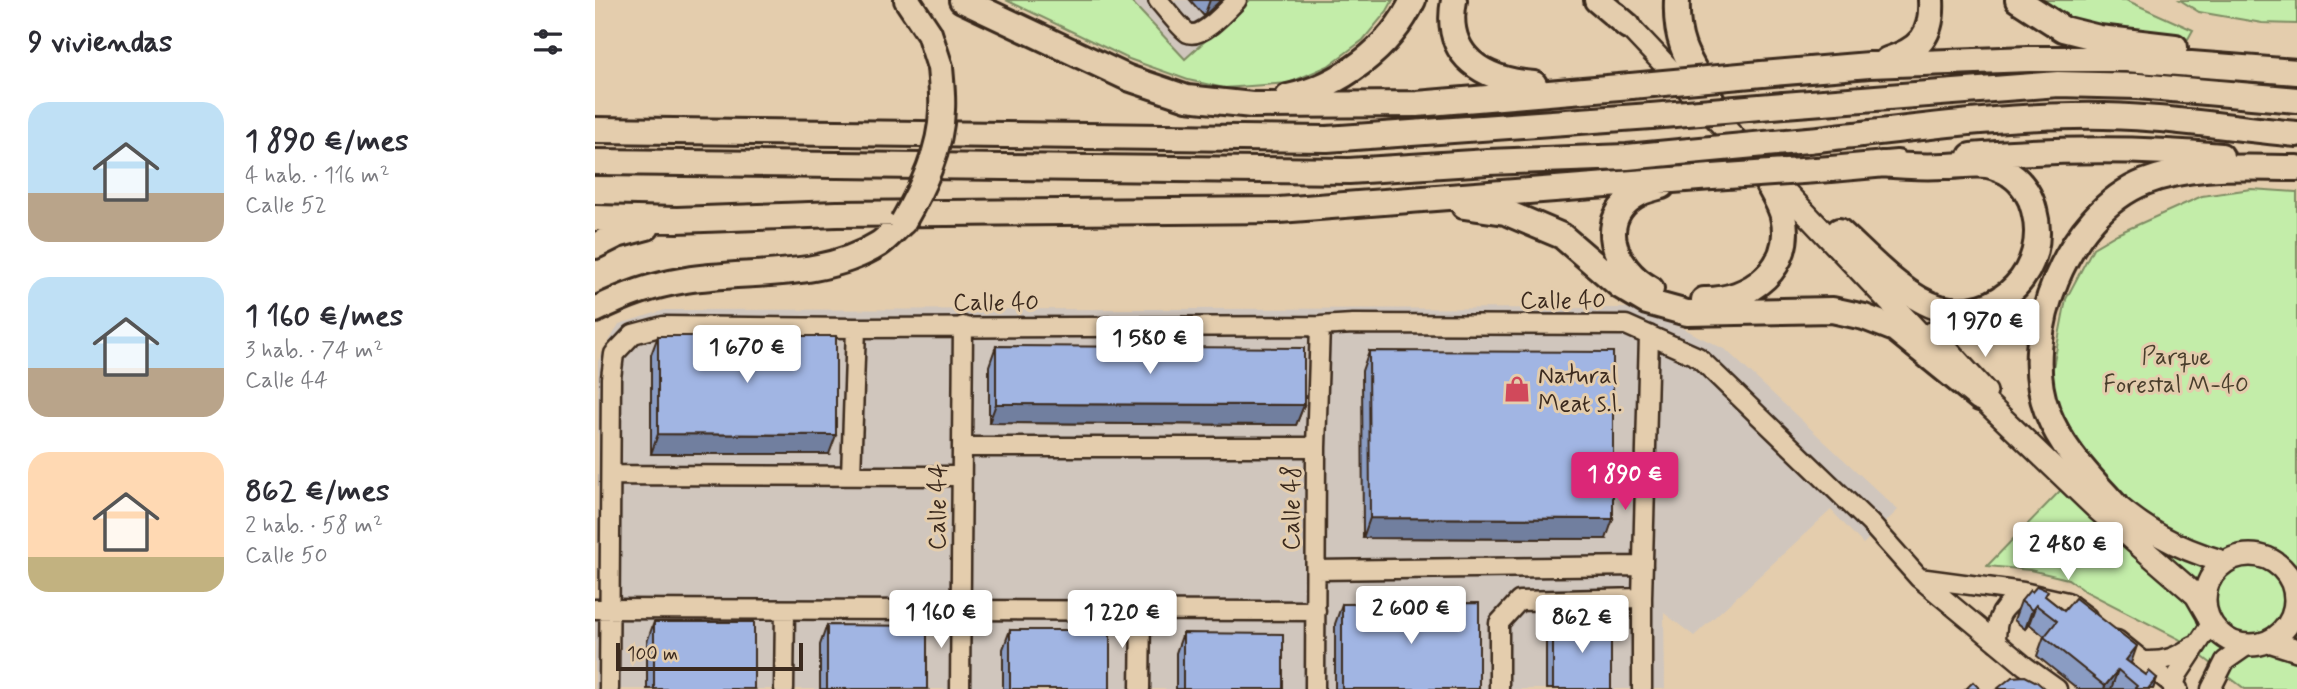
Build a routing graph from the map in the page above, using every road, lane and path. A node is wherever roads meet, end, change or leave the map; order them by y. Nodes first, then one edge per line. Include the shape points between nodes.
1 (907, 0) edge
2 (962, 0) edge
3 (1158, 0) edge
4 (1237, 0) edge
5 (1413, 0) edge
6 (1454, 0) edge
7 (1597, 0) edge
8 (1604, 0) edge
9 (1617, 0) edge
10 (1677, 0) edge
11 (1931, 0) edge
12 (2018, 0) edge
13 (1628, 26) junction
14 (2297, 62) edge
15 (1869, 65) junction
16 (2297, 72) edge
17 (1597, 89) junction
18 (1711, 99) junction
19 (2297, 100) edge
20 (1252, 105) junction
21 (595, 130) edge
22 (2297, 134) edge
23 (1750, 154) junction
24 (595, 162) edge
25 (1881, 164) junction
26 (2297, 166) edge
27 (1687, 178) junction
28 (1425, 200) junction
29 (595, 218) edge
30 (677, 220) junction
31 (1839, 231) junction
32 (595, 246) edge
33 (595, 310) edge
34 (963, 326) junction
35 (1320, 326) junction
36 (856, 328) junction
37 (1649, 335) junction
38 (1980, 398) junction
39 (962, 447) junction
40 (1316, 447) junction
41 (611, 475) junction
42 (851, 475) junction
43 (962, 476) junction
44 (2115, 505) junction
45 (2224, 562) junction
46 (1643, 566) junction
47 (1316, 570) junction
48 (1919, 578) junction
49 (2023, 592) junction
50 (1642, 598) junction
51 (2296, 599) edge
52 (602, 609) edge
53 (785, 610) junction
54 (961, 611) junction
55 (1315, 611) junction
56 (1141, 612) junction
57 (2209, 619) junction
58 (1996, 642) junction
59 (2199, 642) junction
60 (2259, 643) junction
61 (2297, 650) edge
62 (2145, 662) junction
63 (2175, 688) edge
64 (609, 689) edge
65 (784, 689) edge
66 (960, 689) edge
67 (1140, 689) edge
68 (1315, 689) edge
69 (1499, 689) edge
70 (1642, 689) edge
71 (2057, 689) edge
72 (2211, 689) edge

1 - 33 highway, bridge via 929,33 940,67 942,111 936,149 903,222 880,243 841,262 636,290
2 - 20 highway via 1128,78 1187,98
3 - 4 street via 1188,33 1197,34
5 - 20 highway via 1366,60 1341,77 1309,93
6 - 17 highway via 1451,24 1457,44 1487,74 1508,82
7 - 13 highway
8 - 13 main road
9 - 18 main road
10 - 18 highway via 1681,46
11 - 15 highway via 1932,16 1919,45
12 - 14 highway via 2063,29 2099,38
13 - 23 main road
15 - 16 highway via 2126,59
15 - 17 highway, bridge
17 - 20 highway via 1417,104
18 - 31 main road
19 - 21 highway, bridge via 2058,84 1327,139
22 - 24 highway, bridge via 2074,116 1627,157 1349,171
23 - 27 highway via 1783,214 1785,234 1781,257 1771,274 1736,296 1687,300 1659,293 1637,281 1615,248 1612,229 1620,209 1640,193
23 - 38 main road
25 - 26 highway via 2022,152 2173,151
25 - 27 highway, bridge
25 - 31 highway via 1988,165 2012,176 2031,197 2037,220 2037,247 2028,272 2013,290 1991,304 1965,310 1940,308 1912,296
26 - 44 highway via 2207,168 2142,183 2114,200 2071,251 2043,316 2038,382 2060,440
27 - 28 highway
28 - 30 highway via 1279,210
28 - 38 highway via 1505,212 1562,236 1620,286 1647,302 1674,310 1832,310 1864,317 1895,329
29 - 30 highway
30 - 32 highway via 617,235
31 - 44 main road via 1987,392
34 - 35 street, Calle 40
34 - 36 street, Calle 40
34 - 39 street, Calle 44
35 - 37 street, Calle 40 via 1608,324 1626,325
35 - 40 street, Calle 48
36 - 41 street, Calle 40 via 663,326 632,334 614,354
36 - 42 street
37 - 46 street
37 - 48 street, Calle 40 via 1698,358 1870,523
38 - 57 main road via 2196,595
39 - 40 street
39 - 43 street, Calle 44
40 - 47 street, Calle 48
41 - 42 street
41 - 52 street, Calle 40
42 - 43 street
43 - 54 street, Calle 44
44 - 45 main road via 2189,552
45 - 51 main road via 2238,556 2265,557 2286,573
45 - 57 main road via 2207,585 2204,600
46 - 47 street
46 - 50 street
47 - 55 street, Calle 48
48 - 49 street
48 - 58 street, Calle 40
49 - 58 street via 1996,621
49 - 62 street via 2067,602
50 - 69 street via 1519,601 1499,623
50 - 70 street
51 - 60 main road via 2280,633
52 - 53 street
52 - 64 street, Calle 40
53 - 54 street
53 - 65 street
54 - 56 street
54 - 66 street, Calle 44
55 - 56 street
55 - 68 street, Calle 48
56 - 67 street
57 - 59 street
57 - 60 main road via 2221,635 2234,642
58 - 71 street, Calle 40
59 - 62 street via 2177,657
59 - 63 street via 2178,674
60 - 61 main road
60 - 72 street via 2225,661
62 - 63 street

